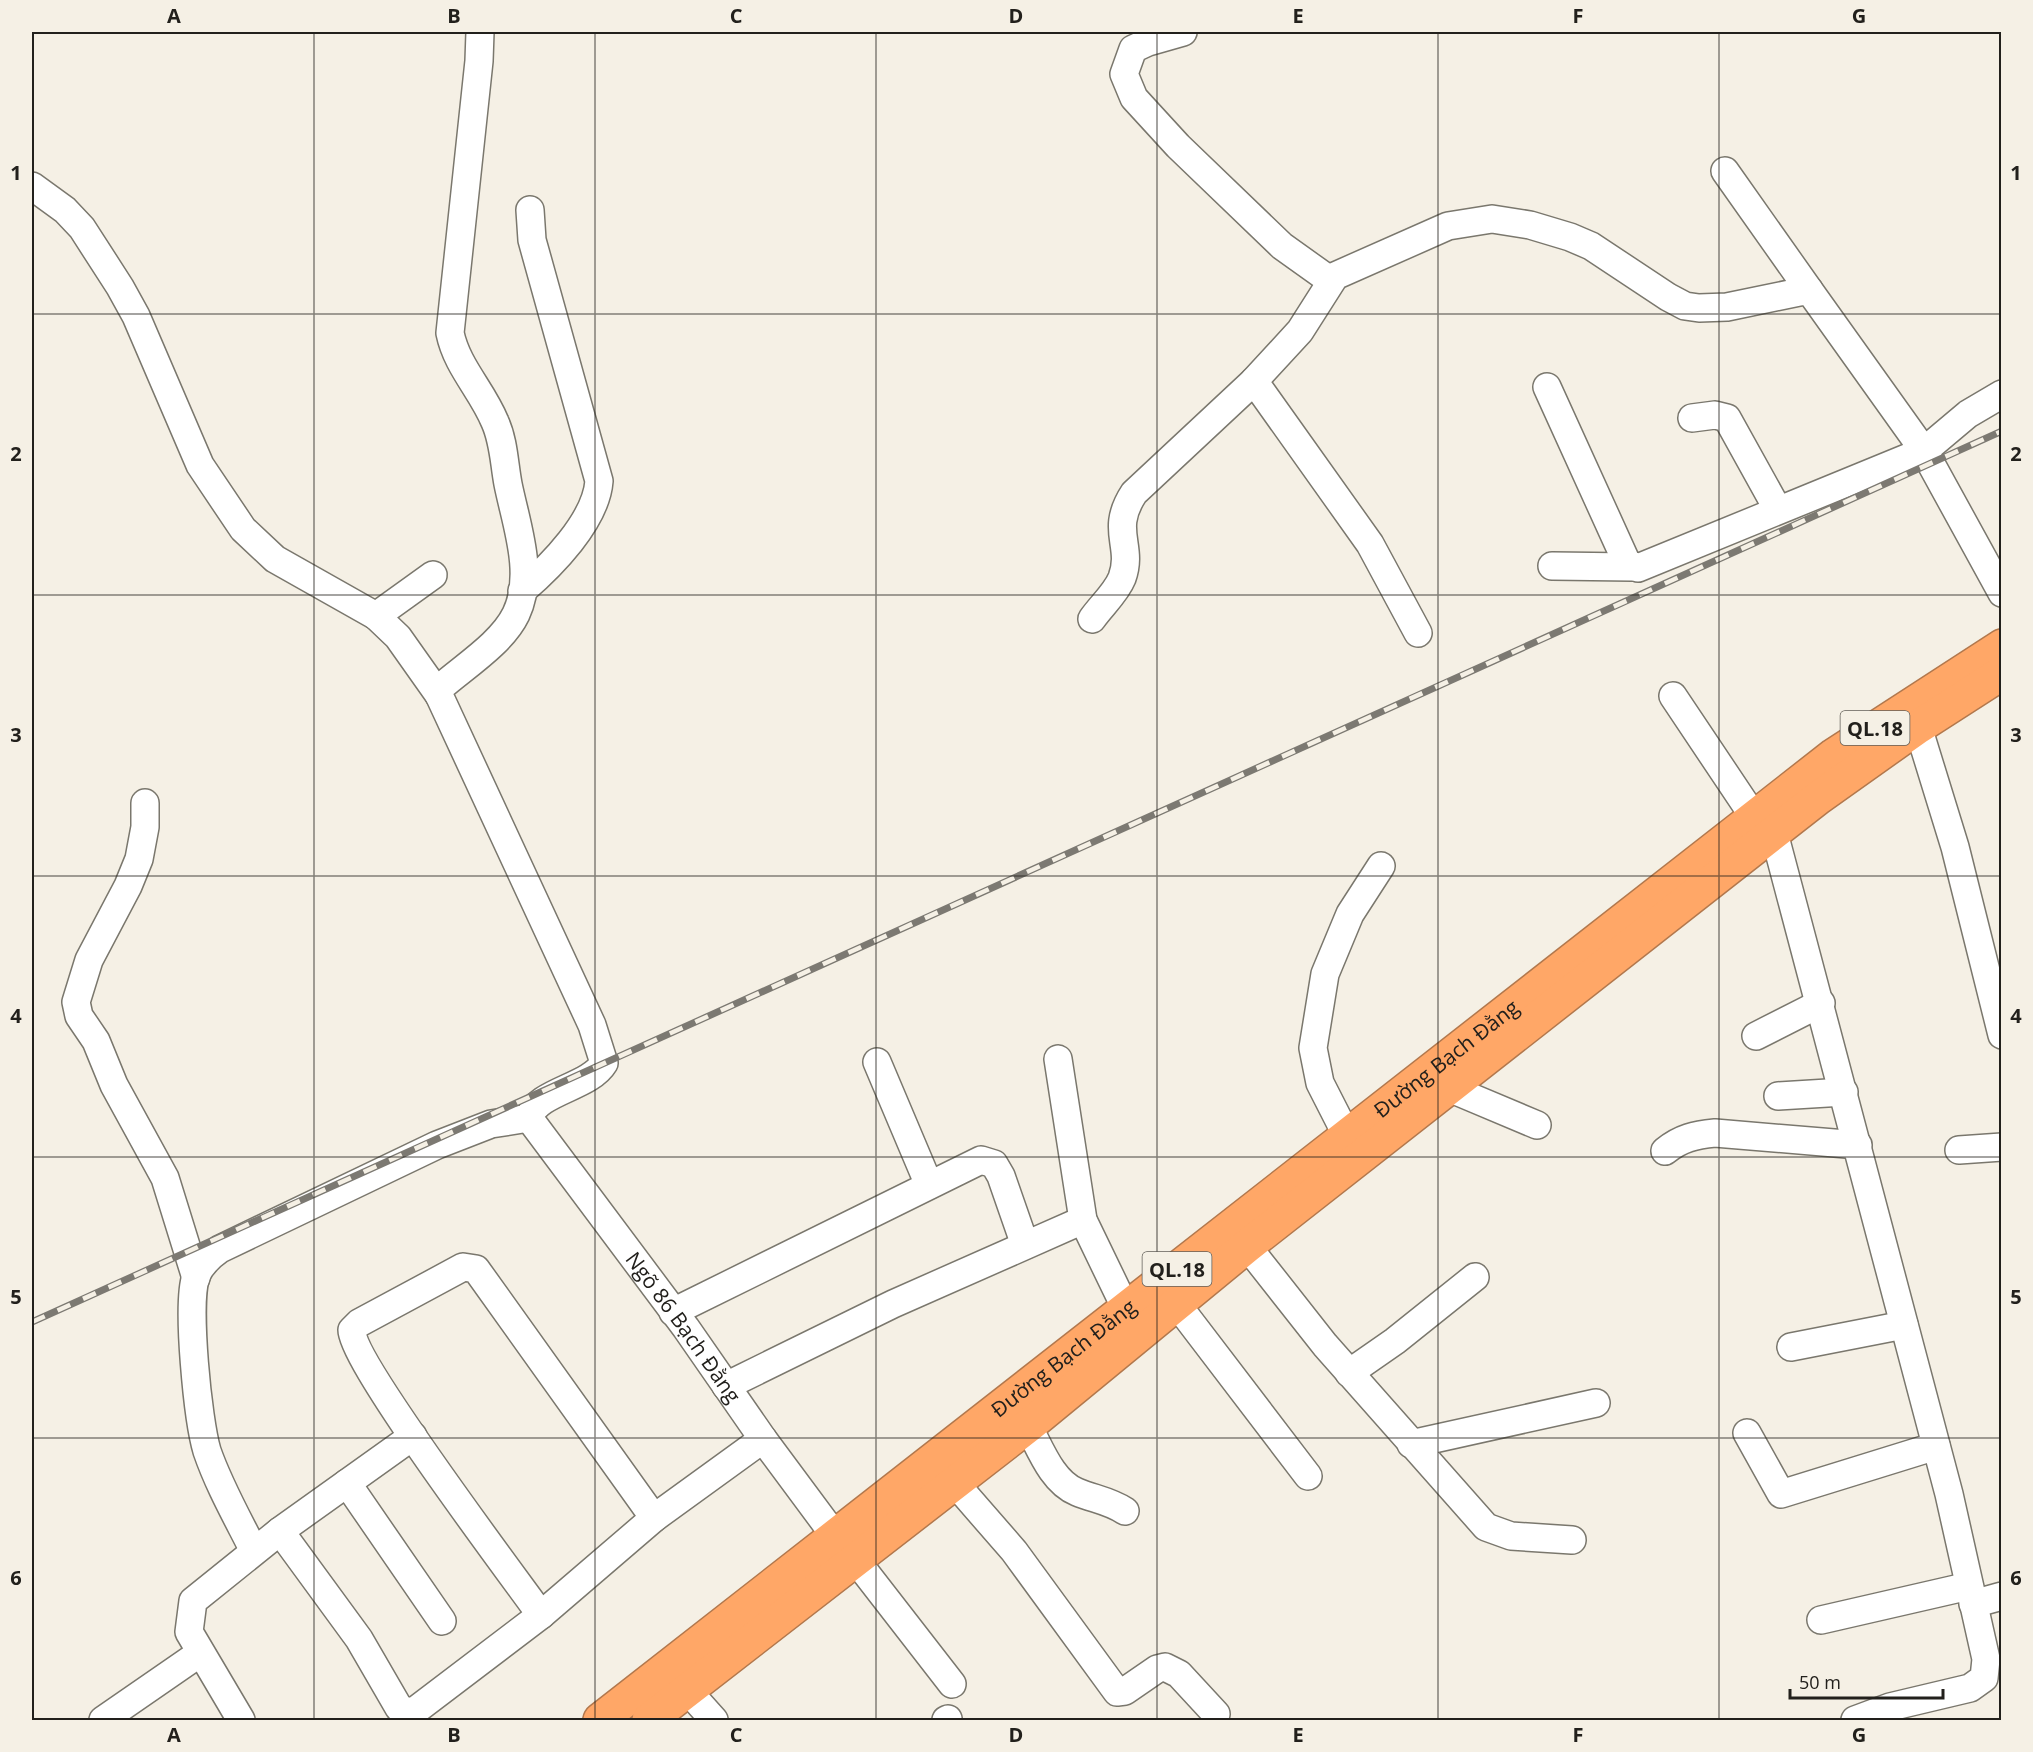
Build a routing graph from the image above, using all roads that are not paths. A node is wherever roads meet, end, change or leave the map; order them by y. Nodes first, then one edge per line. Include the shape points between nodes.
1 (480, 32) edge
2 (1183, 32) edge
3 (1725, 171) dead end
4 (32, 186) edge
5 (530, 210) dead end
6 (1331, 281) junction
7 (1809, 290) junction
8 (1254, 381) junction
9 (1547, 387) dead end
10 (2001, 394) edge
11 (1692, 418) dead end
12 (1924, 451) junction
13 (1778, 510) junction
14 (1552, 566) dead end
15 (1632, 567) junction
16 (433, 575) dead end
17 (522, 591) junction
18 (2001, 593) edge
19 (376, 616) junction
20 (1092, 619) dead end
21 (1418, 633) dead end
22 (2001, 646) edge
23 (2001, 674) edge
24 (439, 695) junction
25 (1674, 696) dead end
26 (1918, 727) junction
27 (145, 803) dead end
28 (1764, 825) junction
29 (1381, 866) dead end
30 (1993, 959) edge
31 (1821, 1003) junction
32 (2001, 1035) edge
33 (1756, 1036) dead end
34 (1058, 1059) dead end
35 (877, 1062) dead end
36 (1449, 1088) junction
37 (1844, 1092) junction
38 (1778, 1096) dead end
39 (529, 1118) junction
40 (1537, 1125) dead end
41 (1347, 1136) junction
42 (1858, 1145) junction
43 (2001, 1147) edge
44 (1959, 1150) dead end
45 (1665, 1151) dead end
46 (929, 1185) junction
47 (1083, 1220) junction
48 (1025, 1245) junction
49 (1247, 1246) junction
50 (1475, 1277) dead end
51 (196, 1278) junction
52 (1176, 1304) junction
53 (1126, 1309) junction
54 (673, 1312) junction
55 (1904, 1325) junction
56 (1791, 1347) dead end
57 (1349, 1373) junction
58 (726, 1386) junction
59 (1596, 1403) dead end
60 (1028, 1426) junction
61 (1747, 1433) dead end
62 (413, 1436) junction
63 (763, 1439) junction
64 (1411, 1444) junction
65 (1936, 1446) junction
66 (1308, 1476) dead end
67 (954, 1482) junction
68 (347, 1483) junction
69 (1125, 1511) dead end
70 (654, 1518) junction
71 (280, 1531) junction
72 (1572, 1540) dead end
73 (845, 1548) junction
74 (254, 1551) junction
75 (1971, 1595) junction
76 (2001, 1596) edge
77 (541, 1615) junction
78 (1821, 1620) dead end
79 (442, 1621) dead end
80 (200, 1653) junction
81 (952, 1684) dead end
82 (688, 1690) junction
83 (1216, 1714) dead end
84 (620, 1715) edge
85 (103, 1720) edge
86 (241, 1720) edge
87 (649, 1720) edge
88 (714, 1720) edge
89 (1856, 1720) edge

1 - 17 street via 450,333 457,355 501,437 521,548
2 - 6 street via 1133,49 1124,75 1134,98 1178,147 1281,246
3 - 7 street
4 - 19 street via 82,228 120,287 200,465 243,530 275,559
5 - 17 street via 532,240 599,482 584,521 545,571
6 - 7 street via 1345,270 1426,234 1492,219 1530,225 1591,246 1685,306 1711,309
6 - 8 street via 1300,332
7 - 12 street
8 - 20 street via 1134,493 1125,506 1121,520 1125,560 1122,578
8 - 21 street via 1370,544
9 - 15 street
10 - 12 street via 1968,414
11 - 13 street via 1727,418
12 - 13 street
12 - 18 street
13 - 15 street via 1644,567
14 - 15 street
16 - 19 street
17 - 24 street via 509,624 441,687
19 - 24 street via 398,637
22 - 28 highway, QL.18 via 1834,755
23 - 26 highway, QL.18
24 - 39 street via 591,1025 604,1063 593,1075 538,1104
25 - 28 street
26 - 28 highway, QL.18
26 - 30 street
27 - 51 street via 139,859 89,960 77,992 77,1009 165,1178
28 - 31 street
28 - 36 highway, Đường Bạch Đằng / QL.18
28 - 41 highway, Đường Bạch Đằng / QL.18
29 - 41 street via 1350,914 1325,974 1313,1048 1320,1083
30 - 32 street
31 - 33 street
31 - 37 street
34 - 47 street
35 - 46 street
36 - 40 street
36 - 49 highway, Đường Bạch Đằng / QL.18
37 - 38 street
37 - 42 street
39 - 51 street via 491,1124 342,1190 220,1249 206,1260
39 - 54 street, Ngõ 86 Bạch Đằng
41 - 53 highway, Đường Bạch Đằng / QL.18
42 - 45 street via 1715,1133 1678,1141
42 - 55 street
43 - 44 street
46 - 48 street via 988,1160 1001,1176
46 - 54 street
47 - 48 street
47 - 53 street
48 - 58 street
49 - 52 highway, Đường Bạch Đằng / QL.18
49 - 57 street
50 - 57 street
51 - 74 street via 195,1361 203,1433 215,1472
52 - 60 highway, Đường Bạch Đằng / QL.18
52 - 66 street
53 - 73 highway, Đường Bạch Đằng / QL.18
54 - 58 street, Ngõ 86 Bạch Đằng
55 - 56 street
55 - 65 street
57 - 64 street
58 - 63 street, Ngõ 86 Bạch Đằng
59 - 64 street
60 - 67 highway, Đường Bạch Đằng / QL.18
60 - 69 street via 1063,1482 1076,1492 1106,1500
61 - 65 street via 1781,1494
62 - 68 street
62 - 70 street via 356,1346 352,1330 463,1267 476,1269
62 - 77 street
63 - 70 street
63 - 73 street, Ngõ 86 Bạch Đằng
64 - 72 street via 1486,1527 1511,1536
65 - 75 street
67 - 73 highway, Đường Bạch Đằng / QL.18
67 - 83 street via 1014,1551 1117,1692 1165,1667 1179,1674
68 - 71 street
68 - 79 street
70 - 77 street
71 - 74 street
71 - 77 street via 359,1640 399,1708 407,1713
73 - 81 street, Ngõ 86 Bạch Đằng
73 - 82 highway, Đường Bạch Đằng / QL.18
73 - 84 highway, Đường Bạch Đằng / QL.18
74 - 80 street via 193,1601 189,1632
75 - 76 street
75 - 78 street
75 - 89 street via 1987,1670 1979,1683
80 - 85 street
80 - 86 street
82 - 87 highway, Đường Bạch Đằng / QL.18
82 - 88 street

